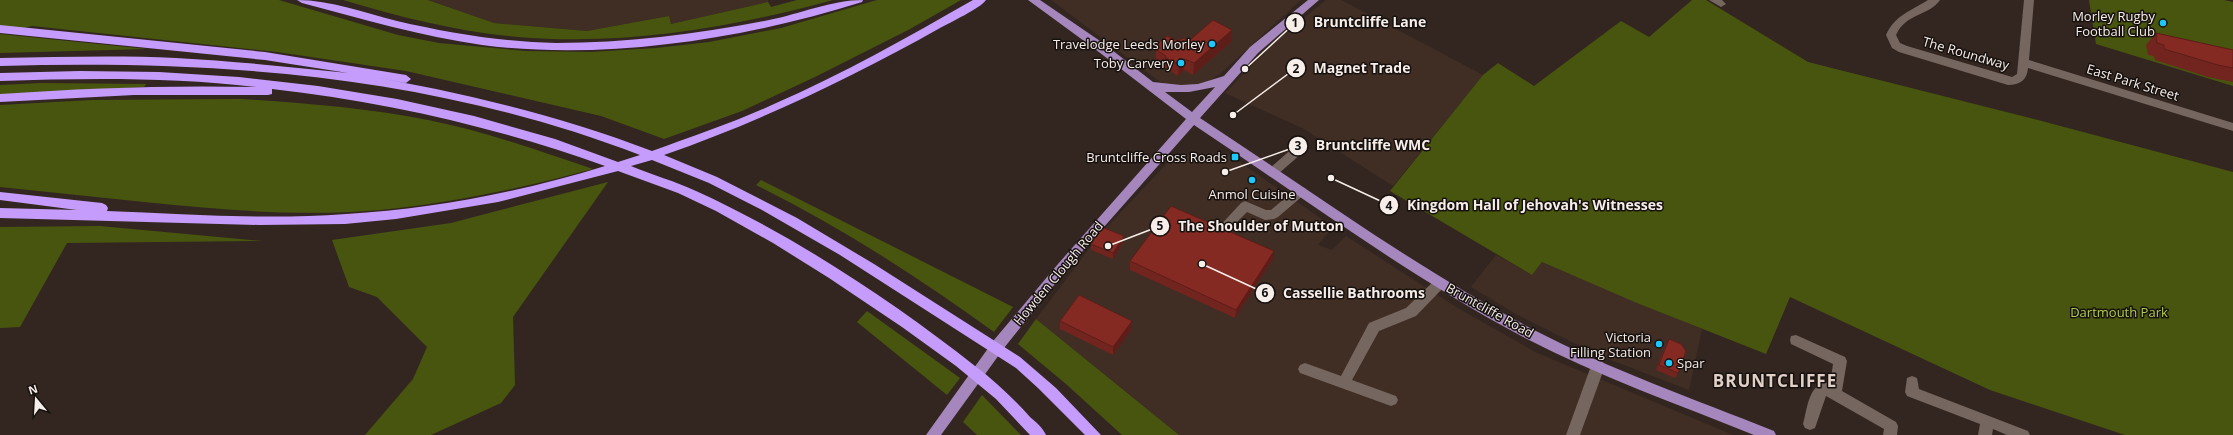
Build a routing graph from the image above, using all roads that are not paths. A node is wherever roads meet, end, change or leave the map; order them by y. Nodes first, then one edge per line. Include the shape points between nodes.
1 (302, 0) edge
2 (316, 0) edge
3 (858, 0) edge
4 (981, 0) edge
5 (1033, 0) edge
6 (1314, 0) edge
7 (1934, 0) edge
8 (2029, 0) edge
9 (340, 9) junction
10 (0, 29) edge
11 (0, 62) edge
12 (2025, 63) junction
13 (0, 77) edge
14 (1228, 78) junction
15 (1150, 85) junction
16 (348, 94) junction
17 (0, 98) edge
18 (539, 116) junction
19 (1192, 118) junction
20 (2233, 127) edge
21 (1298, 150) dead end
22 (1273, 172) junction
23 (1301, 191) junction
24 (0, 196) edge
25 (0, 213) edge
26 (181, 217) junction
27 (1223, 229) edge
28 (1440, 283) junction
29 (1796, 340) dead end
30 (1598, 366) junction
31 (1305, 369) dead end
32 (1344, 383) junction
33 (1911, 392) dead end
34 (1835, 393) junction
35 (1391, 400) dead end
36 (1810, 424) dead end
37 (1986, 428) edge
38 (933, 435) edge
39 (1039, 435) edge
40 (1094, 435) edge
41 (1573, 435) edge
42 (1769, 435) edge
43 (1890, 435) edge
44 (2023, 435) edge

1 - 9 highway
2 - 9 highway
3 - 9 highway via 826,11 744,30 616,46 483,42 406,28
4 - 26 highway via 906,42 749,119 570,180 467,204 346,219 248,221
5 - 15 main road, Bruntcliffe Road
6 - 14 main road, Howden Clough Road via 1254,50
7 - 12 street, The Roundway via 1900,19 1891,35 1896,45 2008,81 2015,81 2022,75
8 - 12 street, The Roundway
10 - 18 highway via 265,56 367,71 424,82
11 - 18 highway via 130,60 256,66 432,91
12 - 20 street, East Park Street
13 - 16 highway via 171,76 233,80
14 - 15 main road via 1213,85 1188,90
14 - 19 main road, Howden Clough Road
15 - 19 main road, Bruntcliffe Road
16 - 17 highway via 197,89
16 - 39 highway via 476,119 581,151 698,197 801,253 898,316 997,391
18 - 40 highway via 622,143 686,168 816,234 1025,368
19 - 22 main road, Bruntcliffe Road
19 - 38 main road, Howden Clough Road via 1062,267 999,344
21 - 22 street
22 - 23 main road, Bruntcliffe Road
23 - 27 street via 1274,214 1265,215 1245,206
23 - 28 main road, Bruntcliffe Road
24 - 26 highway
25 - 26 highway
28 - 30 main road, Bruntcliffe Road via 1530,334
28 - 32 street via 1410,312 1374,327
29 - 34 street via 1840,361
30 - 41 street
30 - 42 main road, Bruntcliffe Road
31 - 32 street
32 - 35 street
33 - 37 street
34 - 36 street via 1824,388 1817,396
34 - 43 street via 1891,426
37 - 44 street

